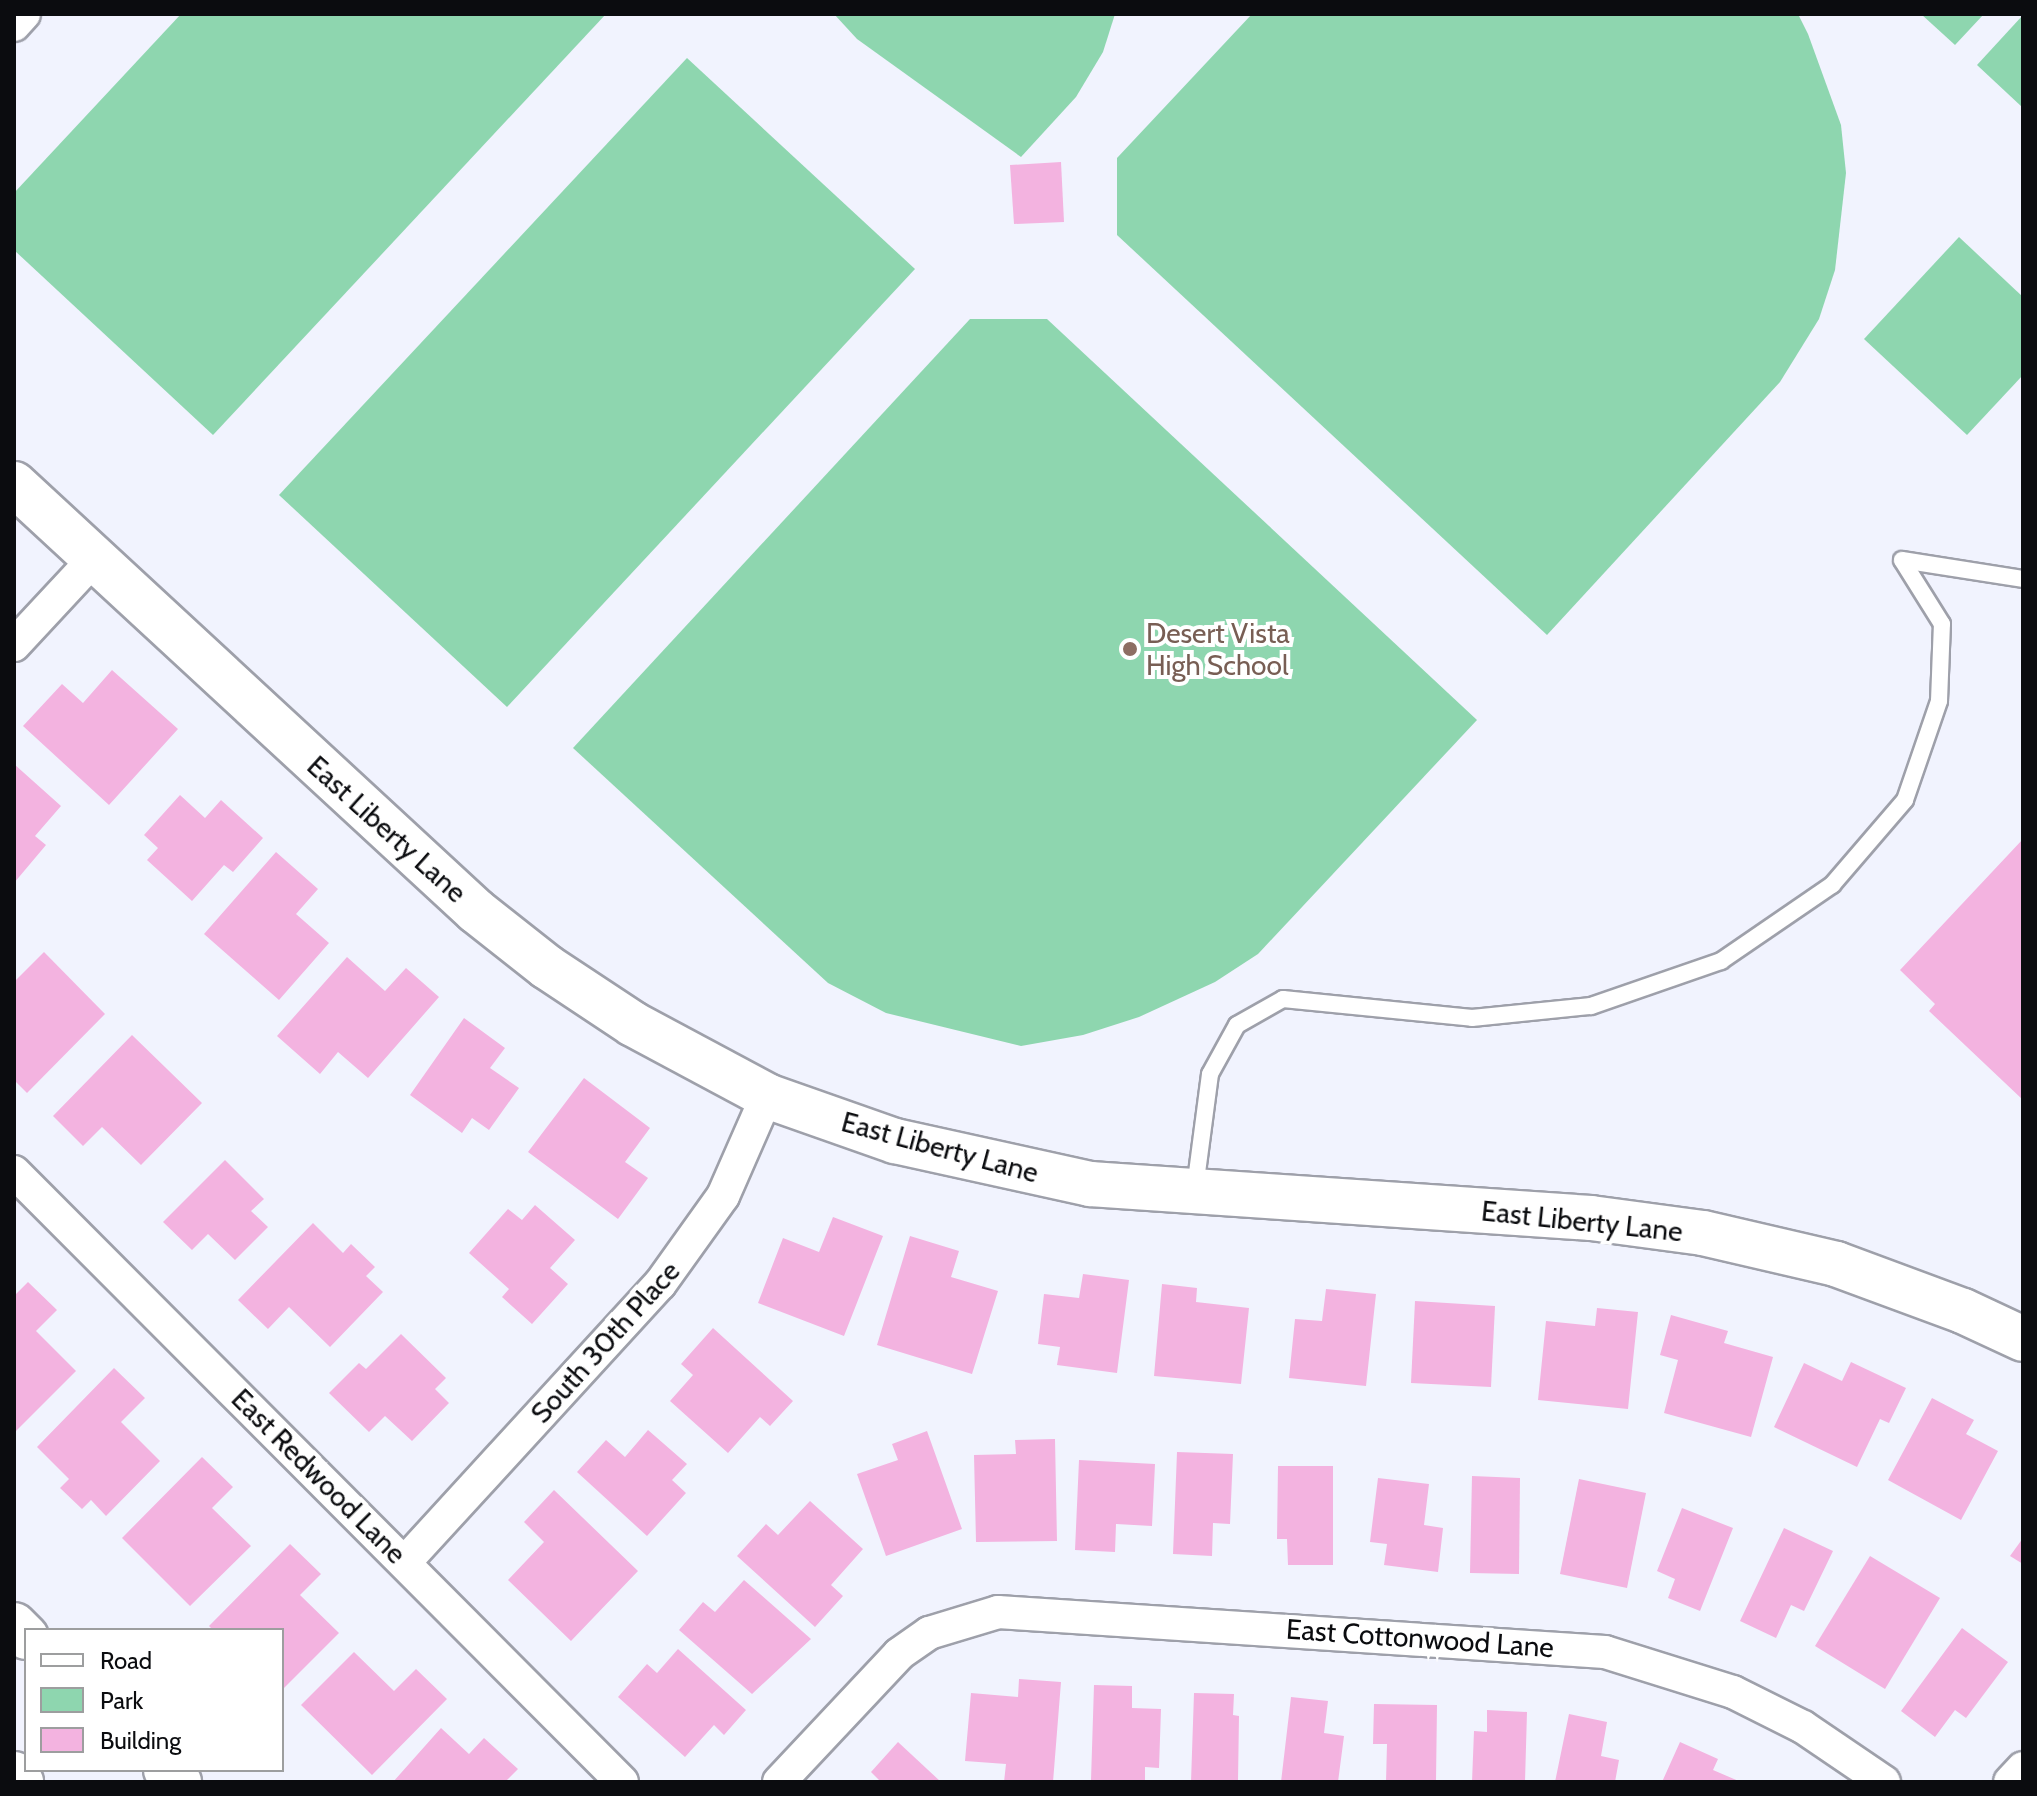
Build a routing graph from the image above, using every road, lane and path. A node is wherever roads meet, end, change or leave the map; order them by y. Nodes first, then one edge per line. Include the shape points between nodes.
1 (24, 14) edge
2 (14, 25) edge
3 (14, 484) edge
4 (94, 559) junction
5 (2023, 579) edge
6 (14, 645) edge
7 (767, 1096) junction
8 (14, 1172) edge
9 (1195, 1193) junction
10 (2023, 1339) edge
11 (405, 1562) junction
12 (2023, 1768) edge
13 (14, 1774) edge
14 (21, 1782) edge
15 (622, 1782) edge
16 (779, 1782) edge
17 (1884, 1782) edge
18 (2010, 1782) edge

1 - 2 street
3 - 4 main road, East Liberty Lane
4 - 6 street
4 - 7 main road, East Liberty Lane via 414,856 523,949 633,1024
5 - 9 lane via 1902,560 1942,624 1939,701 1905,800 1832,885 1721,961 1591,1006 1472,1018 1283,999 1237,1025 1210,1074
7 - 9 main road, East Liberty Lane via 958,1158 1090,1184
7 - 11 street, South 30th Place via 723,1196 670,1271
8 - 11 street, East Redwood Lane
9 - 10 main road, East Liberty Lane via 1591,1218 1703,1233 1836,1264
11 - 15 street, East Redwood Lane
12 - 18 street
13 - 14 main road
16 - 17 street, East Cottonwood Lane via 873,1679 929,1633 998,1612 1605,1652 1733,1692 1803,1727

